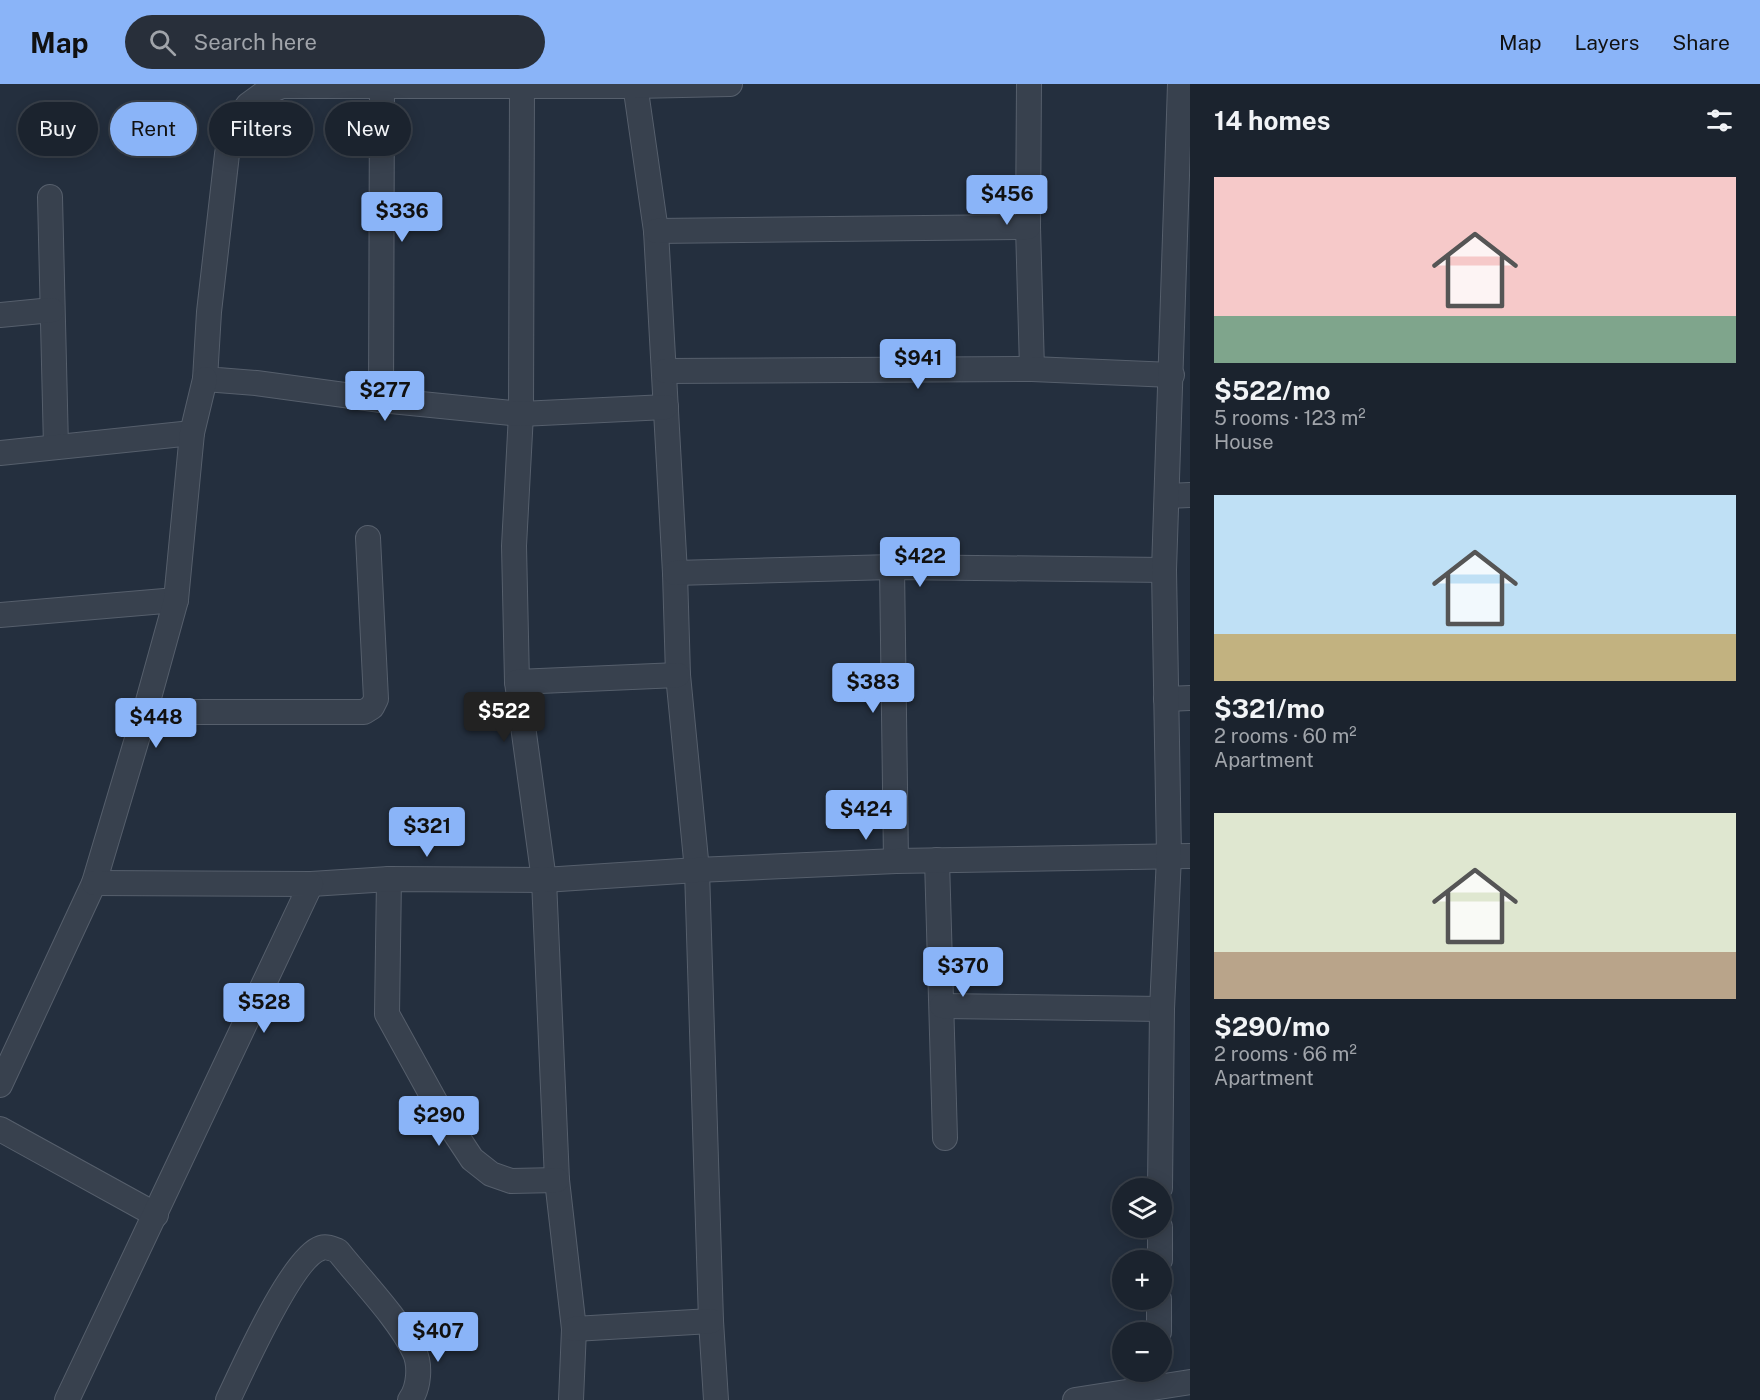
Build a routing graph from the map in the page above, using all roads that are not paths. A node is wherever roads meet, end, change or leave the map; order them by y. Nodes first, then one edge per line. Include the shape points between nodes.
1 (730, 84) edge
2 (1029, 84) edge
3 (1180, 84) edge
4 (635, 85) edge
5 (382, 86) junction
6 (522, 86) junction
7 (50, 197) dead end
8 (1028, 227) junction
9 (656, 231) junction
10 (52, 310) junction
11 (0, 315) edge
12 (1032, 369) junction
13 (665, 371) junction
14 (1172, 375) junction
15 (206, 379) junction
16 (381, 400) junction
17 (666, 407) junction
18 (521, 414) junction
19 (192, 433) junction
20 (56, 447) junction
21 (0, 453) edge
22 (1178, 495) edge
23 (368, 538) dead end
24 (892, 567) junction
25 (1164, 570) junction
26 (675, 573) junction
27 (176, 600) junction
28 (0, 615) edge
29 (678, 675) junction
30 (517, 682) junction
31 (1190, 698) edge
32 (1166, 699) junction
33 (145, 712) junction
34 (1180, 856) edge
35 (937, 860) junction
36 (896, 861) junction
37 (697, 870) junction
38 (389, 879) junction
39 (544, 880) junction
40 (94, 883) junction
41 (312, 884) junction
42 (942, 1006) junction
43 (1162, 1009) junction
44 (0, 1085) edge
45 (0, 1129) edge
46 (945, 1138) dead end
47 (1160, 1178) edge
48 (557, 1180) junction
49 (156, 1215) junction
50 (711, 1321) junction
51 (574, 1329) junction
52 (1172, 1380) edge
53 (1144, 1382) edge
54 (1190, 1382) edge
55 (67, 1400) edge
56 (228, 1400) edge
57 (410, 1400) edge
58 (571, 1400) edge
59 (716, 1400) edge
60 (1074, 1400) edge

1 - 4 street
2 - 8 street
3 - 14 street
4 - 6 street
4 - 9 street
5 - 6 street
5 - 15 street via 282,86 248,105 233,125 209,312
5 - 16 street
6 - 18 street
7 - 10 street
8 - 9 street
8 - 12 street
9 - 13 street
10 - 11 street
10 - 20 street
12 - 13 street
12 - 14 street
13 - 17 street
14 - 22 street
15 - 16 street
15 - 19 street
16 - 18 street
17 - 18 street
17 - 26 street
18 - 30 street via 514,546
19 - 20 street
19 - 27 street
20 - 21 street
22 - 25 street
23 - 33 street via 376,699 372,707 364,712
24 - 25 street
24 - 26 street
24 - 36 street
25 - 32 street
26 - 29 street
27 - 28 street
27 - 33 street
29 - 30 street
29 - 37 street
30 - 39 street
31 - 32 street
32 - 34 street
33 - 40 street
34 - 35 street
34 - 43 street
35 - 36 street
35 - 42 street
36 - 37 street
37 - 39 street
37 - 50 street
38 - 39 street
38 - 41 street
38 - 48 street via 387,1014 441,1112 472,1159 491,1174 511,1181
39 - 48 street
40 - 41 street
40 - 44 street
41 - 49 street
42 - 43 street
42 - 46 street
43 - 47 street
45 - 49 street
48 - 51 street
49 - 55 street
50 - 51 street
50 - 59 street
51 - 58 street
52 - 54 street
53 - 60 street
56 - 57 street via 274,1308 310,1255 321,1247 338,1251 415,1353 419,1373

